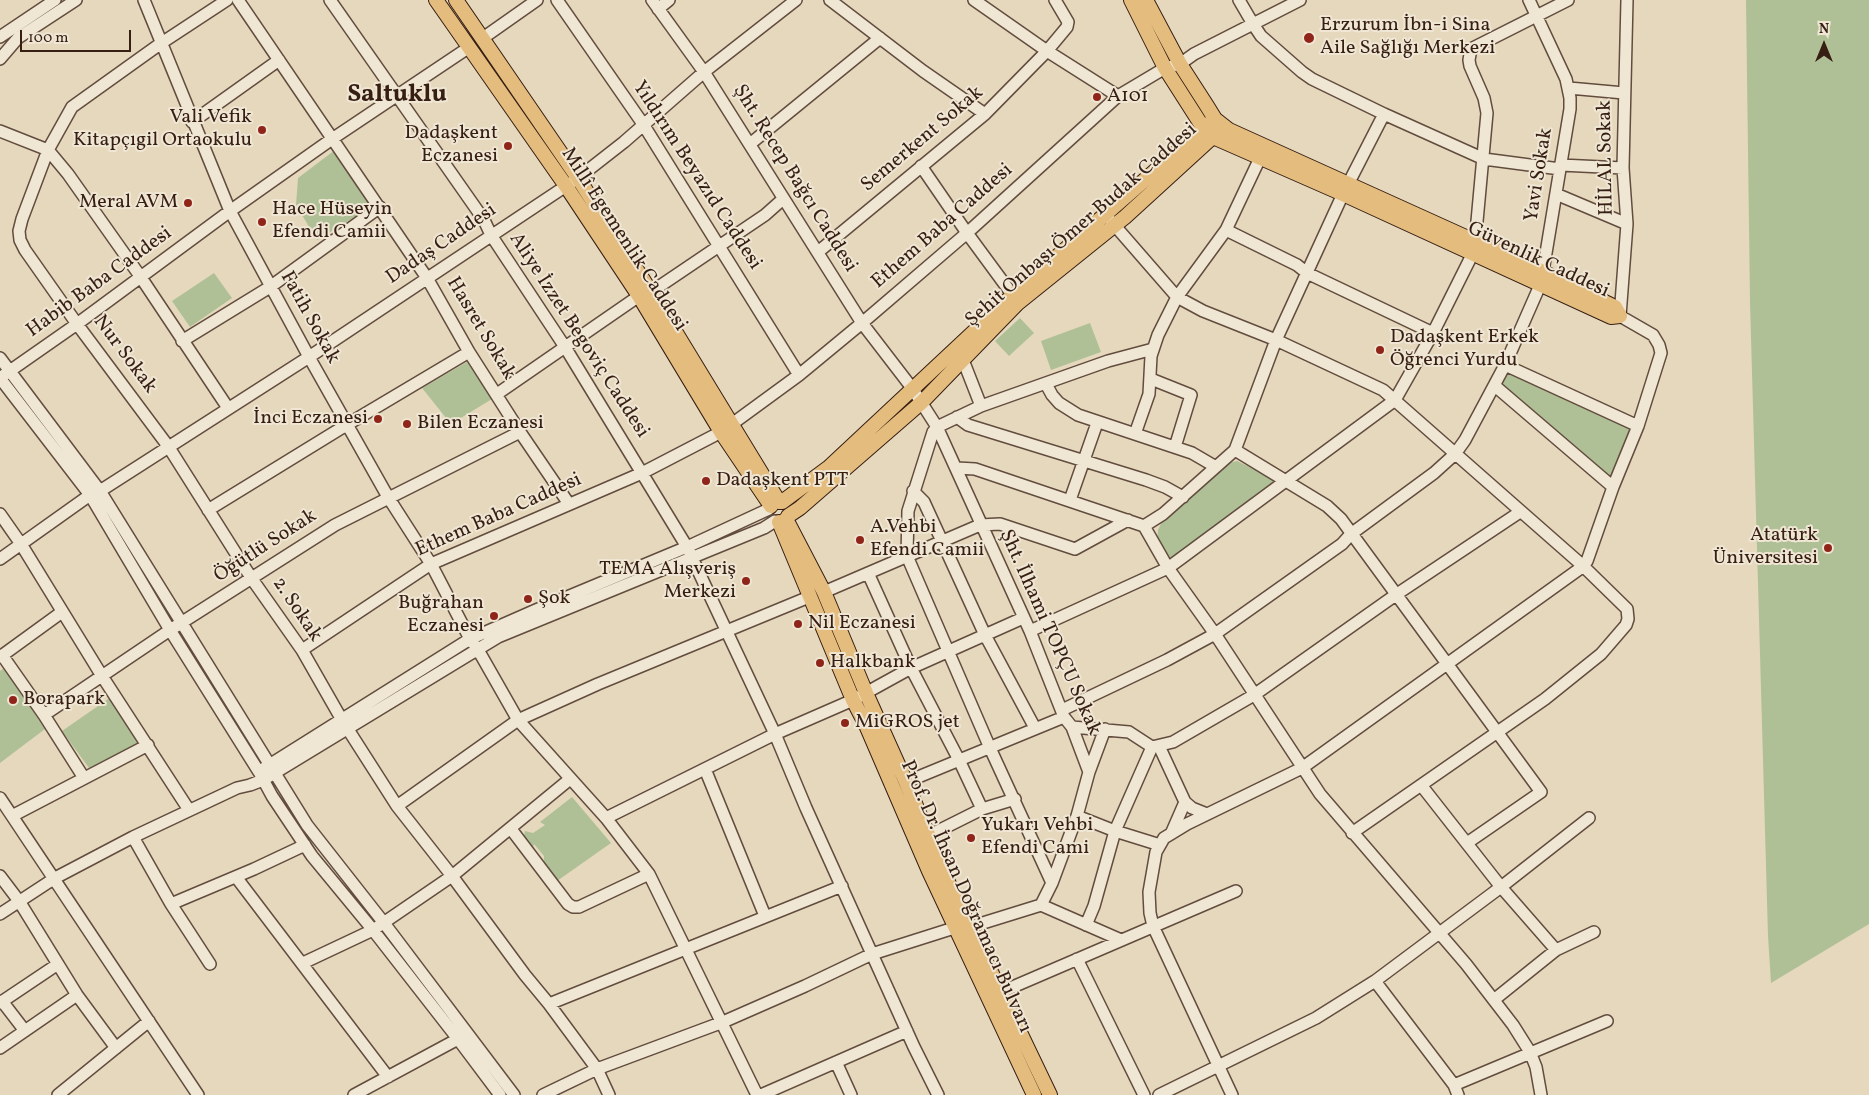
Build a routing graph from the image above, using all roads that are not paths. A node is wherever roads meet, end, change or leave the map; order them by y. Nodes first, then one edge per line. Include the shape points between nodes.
1 (55, 0) edge
2 (76, 0) edge
3 (144, 0) edge
4 (227, 0) edge
5 (238, 0) edge
6 (330, 0) edge
7 (436, 0) edge
8 (456, 0) edge
9 (537, 0) edge
10 (557, 0) edge
11 (669, 0) edge
12 (796, 0) edge
13 (830, 0) edge
14 (974, 0) edge
15 (1055, 0) edge
16 (1131, 0) edge
17 (1146, 0) edge
18 (1238, 0) edge
19 (1300, 0) edge
20 (1529, 0) edge
21 (1568, 0) edge
22 (1624, 2) edge
23 (655, 5) edge
24 (1535, 16) junction
25 (1252, 24) junction
26 (0, 38) edge
27 (482, 38) junction
28 (880, 38) junction
29 (160, 44) junction
30 (468, 48) junction
31 (1047, 51) junction
32 (1, 56) edge
33 (279, 60) junction
34 (1180, 64) junction
35 (1166, 68) junction
36 (704, 72) junction
37 (1569, 88) junction
38 (1624, 93) junction
39 (398, 96) junction
40 (1118, 96) junction
41 (985, 114) junction
42 (1384, 114) junction
43 (192, 122) junction
44 (1219, 122) junction
45 (643, 124) junction
46 (0, 131) edge
47 (1208, 133) junction
48 (332, 139) junction
49 (750, 144) junction
50 (48, 150) junction
51 (1260, 158) junction
52 (1484, 159) junction
53 (921, 166) junction
54 (1561, 167) junction
55 (1623, 168) junction
56 (572, 182) junction
57 (1346, 189) junction
58 (1556, 194) junction
59 (783, 200) junction
60 (380, 206) junction
61 (230, 211) junction
62 (1104, 214) junction
63 (1627, 224) junction
64 (1115, 226) junction
65 (1226, 230) junction
66 (967, 233) junction
67 (491, 235) junction
68 (719, 246) junction
69 (1474, 248) junction
70 (818, 252) junction
71 (1307, 273) junction
72 (140, 276) junction
73 (427, 278) junction
74 (1542, 278) junction
75 (270, 287) junction
76 (645, 294) junction
77 (1177, 297) junction
78 (1015, 299) junction
79 (1620, 316) junction
80 (862, 323) junction
81 (77, 324) junction
82 (1433, 333) junction
83 (1276, 340) junction
84 (182, 341) junction
85 (565, 347) junction
86 (1153, 349) junction
87 (469, 352) junction
88 (309, 357) junction
89 (0, 358) edge
90 (963, 360) junction
91 (1505, 365) junction
92 (800, 375) junction
93 (3, 376) edge
94 (1151, 379) junction
95 (1046, 384) junction
96 (1494, 386) junction
97 (912, 388) junction
98 (497, 394) junction
99 (1395, 400) junction
100 (922, 402) junction
101 (981, 406) junction
102 (228, 408) junction
103 (957, 417) junction
104 (1097, 423) junction
105 (348, 424) junction
106 (937, 426) junction
107 (1638, 426) junction
108 (726, 428) junction
109 (520, 432) junction
110 (1134, 434) junction
111 (168, 446) junction
112 (1175, 447) junction
113 (1234, 450) junction
114 (1455, 454) junction
115 (1085, 461) junction
116 (1216, 467) junction
117 (957, 468) junction
118 (642, 473) junction
119 (1286, 482) junction
120 (1613, 487) junction
121 (913, 492) junction
122 (95, 493) junction
123 (388, 497) junction
124 (1183, 497) junction
125 (1070, 500) junction
126 (569, 504) junction
127 (208, 510) junction
128 (779, 512) junction
129 (1520, 512) junction
130 (0, 514) edge
131 (1128, 520) junction
132 (980, 525) junction
133 (1144, 526) junction
134 (1352, 534) junction
135 (943, 542) junction
136 (21, 544) junction
137 (689, 552) junction
138 (907, 556) junction
139 (0, 559) edge
140 (431, 564) junction
141 (1582, 565) junction
142 (1168, 568) junction
143 (868, 574) junction
144 (252, 579) junction
145 (824, 592) junction
146 (1397, 594) junction
147 (809, 597) junction
148 (62, 612) junction
149 (1023, 618) junction
150 (182, 623) junction
151 (170, 630) junction
152 (728, 631) junction
153 (1030, 631) junction
154 (1215, 634) junction
155 (985, 635) junction
156 (474, 644) junction
157 (302, 650) junction
158 (948, 652) junction
159 (1, 656) edge
160 (1448, 664) junction
161 (911, 668) junction
162 (102, 676) junction
163 (866, 693) junction
164 (1254, 695) junction
165 (853, 700) junction
166 (1063, 714) junction
167 (44, 715) junction
168 (518, 720) junction
169 (345, 725) junction
170 (1072, 727) junction
171 (1035, 728) junction
172 (1105, 729) junction
173 (1496, 732) junction
174 (775, 734) junction
175 (148, 745) junction
176 (1156, 746) junction
177 (990, 748) junction
178 (959, 760) junction
179 (1302, 768) junction
180 (272, 769) junction
181 (705, 769) junction
182 (1089, 772) junction
183 (261, 776) junction
184 (84, 778) junction
185 (570, 780) junction
186 (906, 782) junction
187 (1421, 785) junction
188 (0, 798) edge
189 (1015, 798) junction
190 (1185, 802) junction
191 (397, 806) junction
192 (982, 809) junction
193 (189, 810) junction
194 (1207, 814) junction
195 (12, 816) junction
196 (1077, 816) junction
197 (606, 818) junction
198 (1589, 818) dead end
199 (511, 829) junction
200 (1115, 831) junction
201 (1352, 833) junction
202 (1170, 834) junction
203 (928, 836) junction
204 (133, 838) junction
205 (1467, 843) junction
206 (305, 845) junction
207 (1160, 845) junction
208 (649, 874) junction
209 (0, 876) edge
210 (452, 876) junction
211 (236, 877) junction
212 (55, 878) junction
213 (1052, 883) junction
214 (842, 886) junction
215 (1501, 887) junction
216 (1236, 891) dead end
217 (19, 901) junction
218 (171, 904) junction
219 (1041, 906) junction
220 (0, 914) edge
221 (765, 916) junction
222 (384, 923) junction
223 (1086, 925) junction
224 (1154, 926) junction
225 (970, 927) junction
226 (954, 928) junction
227 (373, 930) junction
228 (1439, 932) junction
229 (1594, 932) dead end
230 (1121, 940) junction
231 (686, 948) junction
232 (1556, 950) junction
233 (872, 954) junction
234 (1077, 959) junction
235 (303, 963) junction
236 (58, 964) junction
237 (210, 964) dead end
238 (1374, 982) junction
239 (1001, 992) junction
240 (78, 995) junction
241 (1495, 999) junction
242 (1, 1002) edge
243 (549, 1004) junction
244 (149, 1021) junction
245 (1606, 1021) dead end
246 (722, 1022) junction
247 (25, 1031) junction
248 (907, 1031) junction
249 (458, 1038) junction
250 (0, 1048) edge
251 (116, 1048) junction
252 (1530, 1052) junction
253 (836, 1062) junction
254 (1219, 1065) junction
255 (597, 1069) junction
256 (388, 1077) junction
257 (1456, 1090) edge
258 (58, 1095) edge
259 (198, 1095) edge
260 (354, 1095) edge
261 (500, 1095) edge
262 (514, 1095) edge
263 (543, 1095) edge
264 (609, 1095) edge
265 (757, 1095) edge
266 (761, 1095) edge
267 (851, 1095) edge
268 (938, 1095) edge
269 (1034, 1095) edge
270 (1050, 1095) edge
271 (1144, 1095) edge
272 (1159, 1095) edge
273 (1232, 1095) edge
274 (1541, 1095) edge

1 - 26 street
2 - 32 street via 18,38
3 - 29 street, Fatih Sokak
4 - 29 street, Nur Sokak
5 - 33 street, Hasret Sokak
6 - 39 street, Aliye İzzet Begoviç Caddesi
7 - 30 main road, Millî Egemenlik Caddesi
8 - 27 main road, Millî Egemenlik Caddesi
9 - 27 street
10 - 45 street, Yıldırım Beyazıd Caddesi
11 - 23 street
12 - 36 street, Dadaş Caddesi
13 - 28 street
14 - 31 street
15 - 31 street, Semerkent Sokak via 1068,22
16 - 35 main road
17 - 34 main road, Güvenlik Caddesi
18 - 25 street
19 - 25 street, Ethem Baba Caddesi
20 - 24 street, Yavi Sokak
21 - 24 street
22 - 38 street, HİLAL Sokak
23 - 36 street, Şht. Recep Bağcı Caddesi
24 - 37 street, Yavi Sokak
24 - 52 street via 1471,49 1470,66 1487,113
25 - 34 street, Ethem Baba Caddesi
25 - 42 street via 1312,79
27 - 56 main road, Millî Egemenlik Caddesi
28 - 41 street
28 - 49 street
29 - 43 street, Fatih Sokak
29 - 50 street, Nur Sokak via 72,107
30 - 39 street, Habib Baba Caddesi
30 - 56 main road, Millî Egemenlik Caddesi
31 - 40 street
31 - 41 street, Semerkent Sokak
33 - 43 street
33 - 48 street, Hasret Sokak
34 - 35 street, Ethem Baba Caddesi
34 - 44 main road, Güvenlik Caddesi
35 - 40 street, Ethem Baba Caddesi
35 - 47 main road
36 - 45 street, Dadaş Caddesi
36 - 49 street, Şht. Recep Bağcı Caddesi
37 - 38 street
37 - 54 street, Yavi Sokak via 1570,109
38 - 55 street, HİLAL Sokak
39 - 48 street, Habib Baba Caddesi
39 - 67 street, Aliye İzzet Begoviç Caddesi via 484,220
40 - 66 street, Ethem Baba Caddesi
41 - 53 street, Semerkent Sokak
42 - 52 street
42 - 57 street
43 - 61 street, Fatih Sokak
44 - 47 main road, Şehit Onbaşı Ömer Budak Caddesi
44 - 57 main road, Güvenlik Caddesi via 1236,134
45 - 56 street, Dadaş Caddesi
45 - 68 street, Yıldırım Beyazıd Caddesi
46 - 50 street
47 - 51 main road, Güvenlik Caddesi
47 - 62 main road, Şehit Onbaşı Ömer Budak Caddesi
47 - 64 main road, Şehit Onbaşı Ömer Budak Caddesi
48 - 60 street, Hasret Sokak
48 - 61 street, Habib Baba Caddesi
49 - 59 street, Şht. Recep Bağcı Caddesi
50 - 72 street
50 - 81 street, Nur Sokak via 22,219 20,240
51 - 57 main road, Güvenlik Caddesi
51 - 65 street
52 - 54 street
52 - 69 street
53 - 66 street
53 - 70 street, Semerkent Sokak
54 - 55 street
54 - 58 street, Yavi Sokak
55 - 63 street, HİLAL Sokak
56 - 67 street, Dadaş Caddesi
56 - 76 main road, Millî Egemenlik Caddesi
57 - 69 main road, Güvenlik Caddesi
57 - 71 street
58 - 63 street
58 - 74 street, Yavi Sokak
59 - 68 street
59 - 70 street, Şht. Recep Bağcı Caddesi
60 - 73 street, Hasret Sokak
60 - 75 street
61 - 72 street, Habib Baba Caddesi
61 - 75 street, Fatih Sokak
62 - 64 street
62 - 78 main road, Şehit Onbaşı Ömer Budak Caddesi
63 - 79 street, HİLAL Sokak
64 - 77 street
64 - 78 main road, Şehit Onbaşı Ömer Budak Caddesi
65 - 71 street
65 - 77 street
66 - 78 street
66 - 80 street, Ethem Baba Caddesi
67 - 73 street, Dadaş Caddesi
67 - 85 street, Aliye İzzet Begoviç Caddesi
68 - 76 street
68 - 92 street, Yıldırım Beyazıd Caddesi
69 - 74 main road, Güvenlik Caddesi
69 - 82 street
70 - 80 street, Şht. Recep Bağcı Caddesi
71 - 82 street
71 - 83 street
72 - 81 street, Habib Baba Caddesi
72 - 84 street
73 - 87 street, Hasret Sokak
73 - 88 street, Dadaş Caddesi
74 - 79 main road, Güvenlik Caddesi via 1611,317
74 - 91 street, Yavi Sokak
75 - 84 street
75 - 88 street, Fatih Sokak
76 - 85 street
76 - 108 main road, Millî Egemenlik Caddesi
77 - 83 street
77 - 86 street
78 - 90 main road, Şehit Onbaşı Ömer Budak Caddesi
78 - 97 main road, Şehit Onbaşı Ömer Budak Caddesi
79 - 107 street via 1653,335 1661,348
80 - 92 street, Ethem Baba Caddesi
80 - 97 street, Şht. Recep Bağcı Caddesi
81 - 93 street, Habib Baba Caddesi
81 - 111 street, Nur Sokak
82 - 99 street
83 - 99 street via 1383,390
83 - 113 street
84 - 102 street
85 - 98 street
85 - 118 street, Aliye İzzet Begoviç Caddesi
86 - 94 street
86 - 95 street via 1108,361
87 - 98 street, Hasret Sokak
87 - 105 street
88 - 102 street, Dadaş Caddesi
88 - 105 street, Fatih Sokak
89 - 93 street
90 - 100 main road, Şehit Onbaşı Ömer Budak Caddesi
90 - 101 street
91 - 96 street, Yavi Sokak
91 - 107 street
92 - 108 street, Ethem Baba Caddesi
93 - 122 street
94 - 110 street via 1149,394
94 - 112 street via 1191,396
95 - 101 street
95 - 104 street via 1064,406
96 - 114 street, Yavi Sokak
96 - 120 street
97 - 100 street, Şht. Recep Bağcı Caddesi
97 - 128 main road, Şehit Onbaşı Ömer Budak Caddesi
98 - 109 street, Hasret Sokak
99 - 114 street
99 - 119 street
100 - 106 street, Şht. İlhami TOPÇU Sokak
100 - 128 main road, Şehit Onbaşı Ömer Budak Caddesi via 800,508
101 - 103 street
102 - 111 street, Dadaş Caddesi
103 - 106 street
103 - 115 street via 968,424
104 - 110 street
104 - 115 street
105 - 123 street, Fatih Sokak
105 - 127 street
106 - 117 street, Şht. İlhami TOPÇU Sokak
106 - 121 street
107 - 120 street
108 - 118 street, Ethem Baba Caddesi
108 - 128 main road, Millî Egemenlik Caddesi
109 - 123 street, Öğütlü Sokak
109 - 126 street, Hasret Sokak
110 - 112 street
111 - 122 street, Dadaş Caddesi
111 - 127 street, 2. Sokak
112 - 116 street via 1200,456
113 - 116 street
113 - 119 street
114 - 129 street
114 - 134 street, Yavi Sokak
115 - 124 street via 1165,487
115 - 125 street
116 - 124 street
117 - 125 street via 975,469
117 - 132 street, Şht. İlhami TOPÇU Sokak
118 - 126 street, Ethem Baba Caddesi
118 - 137 street, Aliye İzzet Begoviç Caddesi
119 - 134 street via 1326,506
119 - 142 street
120 - 141 street via 1587,560
121 - 135 street via 924,502
121 - 138 street via 907,521
122 - 136 street, Dadaş Caddesi
122 - 150 street
122 - 151 street
123 - 140 street, Fatih Sokak
123 - 144 street, Öğütlü Sokak via 335,525
124 - 133 street
125 - 131 street
126 - 140 street, Ethem Baba Caddesi
127 - 144 street, 2. Sokak
128 - 137 street
128 - 145 main road, Prof. Dr. İhsan Doğramacı Bulvarı
128 - 147 main road, Prof. Dr. İhsan Doğramacı Bulvarı
129 - 141 street
129 - 146 street
130 - 136 street
131 - 132 street via 1075,549 1000,524
131 - 133 street
132 - 135 street
132 - 149 street, Şht. İlhami TOPÇU Sokak
133 - 142 street
134 - 146 street
134 - 154 street, Yavi Sokak
135 - 138 street
135 - 155 street
136 - 139 street, Dadaş Caddesi
136 - 148 street
137 - 152 street, Aliye İzzet Begoviç Caddesi
137 - 156 street via 553,602
138 - 143 street
138 - 158 street
140 - 156 street, Fatih Sokak
140 - 157 street, Ethem Baba Caddesi
141 - 160 street
141 - 173 street via 1627,609 1626,625 1601,654
142 - 153 street
142 - 154 street
143 - 145 street
143 - 161 street
144 - 150 street, Öğütlü Sokak
144 - 157 street, 2. Sokak
145 - 163 main road, Prof. Dr. İhsan Doğramacı Bulvarı
146 - 160 street
146 - 164 street
147 - 152 street
147 - 165 main road, Prof. Dr. İhsan Doğramacı Bulvarı
148 - 159 street
148 - 162 street
149 - 153 street, Şht. İlhami TOPÇU Sokak
149 - 155 street
150 - 151 street, Öğütlü Sokak
150 - 180 street
151 - 162 street, Öğütlü Sokak
151 - 183 street
152 - 168 street
152 - 174 street, Aliye İzzet Begoviç Caddesi
153 - 166 street, Şht. İlhami TOPÇU Sokak
154 - 164 street
154 - 166 street, Yavi Sokak
155 - 158 street
155 - 171 street
156 - 168 street, Fatih Sokak
156 - 169 street
157 - 169 street, 2. Sokak
158 - 161 street
158 - 177 street
159 - 167 street
160 - 173 street
160 - 179 street
161 - 163 street
161 - 178 street
162 - 167 street, Öğütlü Sokak
162 - 175 street
163 - 165 street
163 - 186 main road, Prof. Dr. İhsan Doğramacı Bulvarı
164 - 176 street via 1173,742
164 - 179 street
165 - 174 street
165 - 226 main road, Prof. Dr. İhsan Doğramacı Bulvarı
166 - 170 street, Şht. İlhami TOPÇU Sokak
166 - 171 street, Yavi Sokak
167 - 184 street
168 - 185 street, Fatih Sokak
168 - 191 street
169 - 180 street
169 - 191 street, 2. Sokak
170 - 172 street
170 - 182 street, Şht. İlhami TOPÇU Sokak
171 - 177 street, Yavi Sokak
172 - 176 street via 1129,732
172 - 182 street
173 - 187 street
173 - 205 street via 1541,792
174 - 181 street
174 - 214 street, Aliye İzzet Begoviç Caddesi
175 - 184 street
175 - 193 street
176 - 190 street
176 - 200 street
177 - 178 street, Yavi Sokak
177 - 189 street
178 - 186 street, Yavi Sokak
178 - 192 street
179 - 194 street
179 - 201 street
180 - 183 street
180 - 222 street via 307,825
181 - 197 street
181 - 221 street
182 - 196 street
183 - 193 street via 244,781 237,788
183 - 206 street
184 - 195 street
185 - 197 street, Fatih Sokak
185 - 199 street
186 - 203 main road, Prof. Dr. İhsan Doğramacı Bulvarı
187 - 201 street
187 - 205 street
188 - 195 street
189 - 192 street
189 - 213 street
190 - 194 street
190 - 202 street
191 - 210 street, 2. Sokak
192 - 203 street
193 - 204 street
194 - 202 street
195 - 212 street
196 - 200 street
196 - 213 street
197 - 208 street, Fatih Sokak
198 - 215 street
199 - 208 street via 573,907
199 - 210 street
200 - 207 street
200 - 223 street
201 - 228 street
202 - 207 street
203 - 225 main road, Prof. Dr. İhsan Doğramacı Bulvarı
204 - 212 street
204 - 218 street
205 - 215 street
206 - 211 street
206 - 227 street
207 - 224 street via 1149,892
208 - 231 street, Fatih Sokak
209 - 217 street
210 - 222 street
210 - 243 street, 2. Sokak
211 - 218 street
211 - 235 street
212 - 217 street
212 - 244 street
213 - 219 street
214 - 221 street
214 - 233 street, Aliye İzzet Begoviç Caddesi
215 - 228 street
215 - 232 street
216 - 224 street
217 - 220 street
217 - 236 street
218 - 237 street
219 - 223 street
219 - 225 street
221 - 231 street
222 - 227 street
222 - 262 street
223 - 230 street
224 - 230 street
224 - 254 street
225 - 226 street
225 - 239 main road, Prof. Dr. İhsan Doğramacı Bulvarı
226 - 233 street
226 - 269 main road, Prof. Dr. İhsan Doğramacı Bulvarı
227 - 235 street
227 - 249 street
228 - 238 street
228 - 241 street
229 - 232 street
230 - 234 street
231 - 243 street
231 - 246 street, Fatih Sokak
232 - 241 street
233 - 246 street
233 - 248 street, Aliye İzzet Begoviç Caddesi
234 - 239 street
234 - 271 street
235 - 256 street
236 - 240 street
236 - 242 street
238 - 254 street via 1316,1018
238 - 257 street
239 - 270 main road, Prof. Dr. İhsan Doğramacı Bulvarı
240 - 247 street
240 - 251 street
241 - 252 street
242 - 247 street
243 - 255 street, 2. Sokak
244 - 251 street
244 - 259 street
245 - 252 street
246 - 255 street
246 - 265 street, Fatih Sokak
247 - 250 street
248 - 253 street
248 - 268 street, Aliye İzzet Begoviç Caddesi
249 - 256 street
249 - 261 street
251 - 258 street
252 - 257 street
252 - 274 street
253 - 266 street
253 - 267 street
254 - 272 street
254 - 273 street
255 - 263 street
255 - 264 street, 2. Sokak
256 - 260 street

